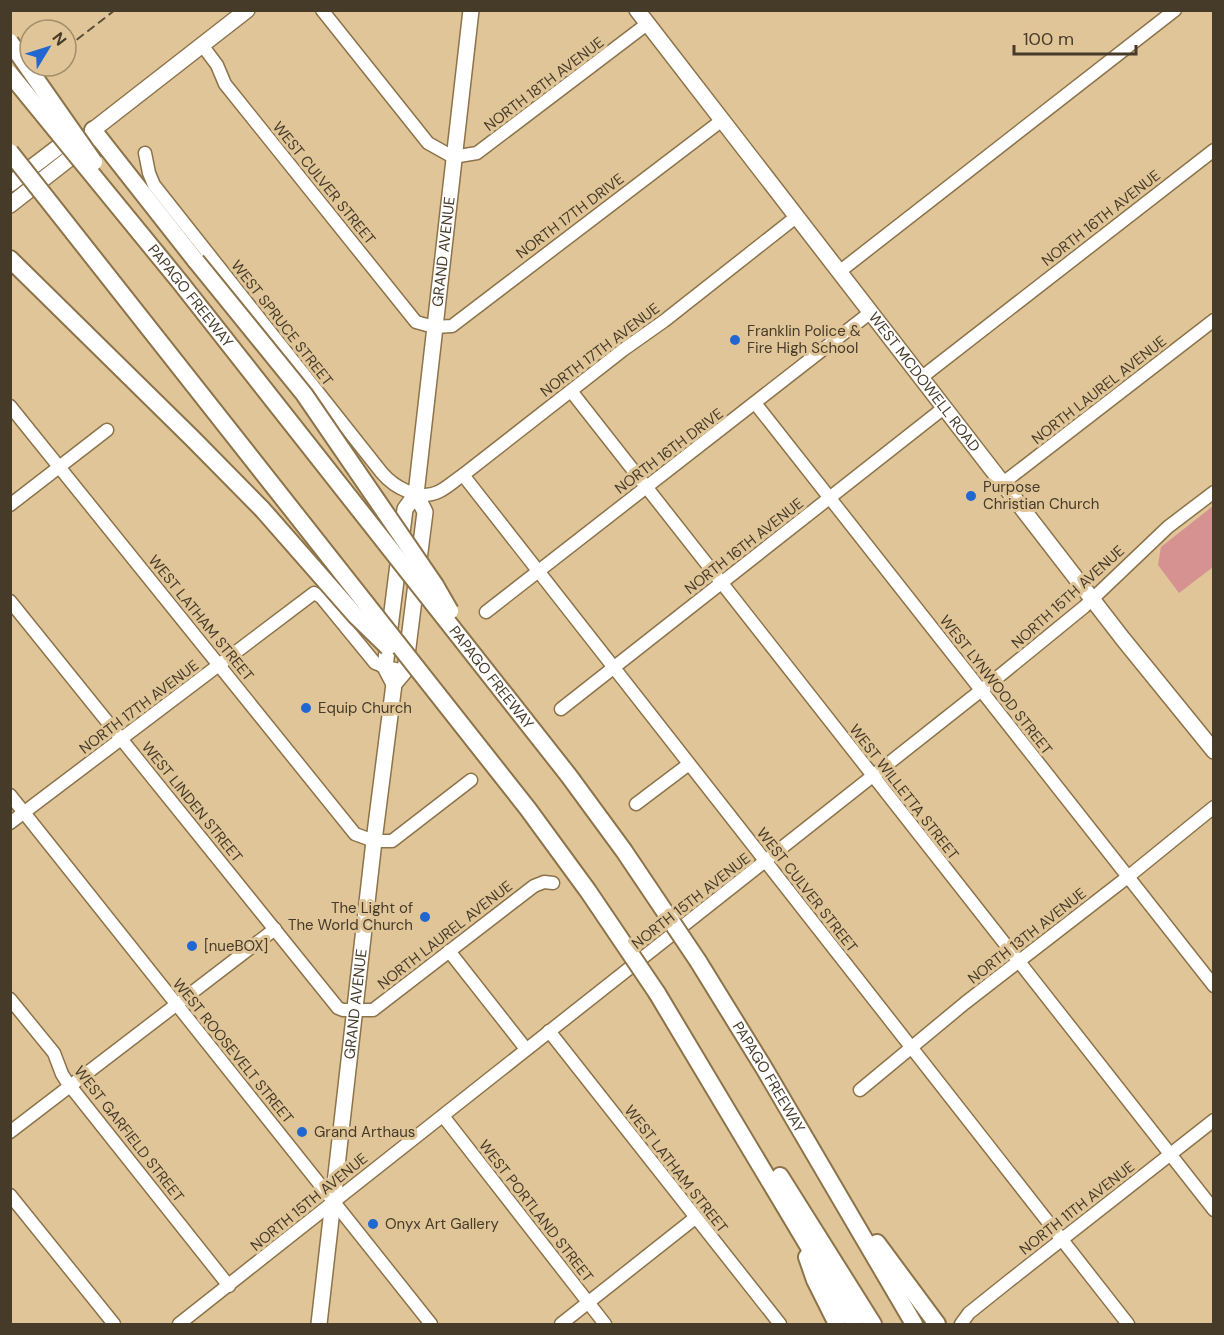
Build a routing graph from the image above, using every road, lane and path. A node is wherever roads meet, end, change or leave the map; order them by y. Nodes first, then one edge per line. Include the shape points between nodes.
1 (247, 10) edge
2 (321, 10) edge
3 (471, 10) edge
4 (637, 10) edge
5 (1175, 10) edge
6 (647, 24) junction
7 (10, 42) edge
8 (202, 45) junction
9 (10, 74) edge
10 (721, 121) junction
11 (93, 130) junction
12 (1214, 150) edge
13 (10, 152) edge
14 (145, 153) dead end
15 (453, 157) junction
16 (10, 170) edge
17 (10, 184) edge
18 (10, 205) edge
19 (796, 216) junction
20 (10, 259) edge
21 (839, 272) junction
22 (110, 281) junction
23 (180, 282) junction
24 (871, 312) junction
25 (1214, 320) edge
26 (434, 327) junction
27 (922, 377) junction
28 (572, 391) junction
29 (755, 403) junction
30 (10, 406) edge
31 (945, 407) junction
32 (107, 430) dead end
33 (60, 467) junction
34 (463, 475) junction
35 (1003, 483) junction
36 (646, 487) junction
37 (1214, 492) edge
38 (416, 494) junction
39 (830, 498) junction
40 (10, 505) edge
41 (538, 571) junction
42 (722, 583) junction
43 (1093, 598) junction
44 (10, 601) edge
45 (486, 612) dead end
46 (473, 653) junction
47 (219, 664) junction
48 (614, 667) junction
49 (385, 668) junction
50 (405, 670) junction
51 (394, 684) junction
52 (982, 690) junction
53 (440, 699) junction
54 (561, 709) dead end
55 (122, 738) junction
56 (1214, 752) edge
57 (689, 764) junction
58 (874, 777) junction
59 (471, 780) dead end
60 (10, 795) edge
61 (636, 804) dead end
62 (1214, 807) edge
63 (24, 813) junction
64 (10, 823) edge
65 (374, 841) junction
66 (766, 862) junction
67 (1129, 876) junction
68 (553, 883) dead end
69 (275, 929) junction
70 (449, 951) junction
71 (1018, 962) junction
72 (1214, 986) edge
73 (10, 999) edge
74 (177, 1005) junction
75 (355, 1011) junction
76 (549, 1031) junction
77 (911, 1047) junction
78 (525, 1049) junction
79 (700, 1062) junction
80 (71, 1086) junction
81 (860, 1090) dead end
82 (442, 1116) junction
83 (1214, 1119) edge
84 (10, 1132) edge
85 (1169, 1155) junction
86 (825, 1172) junction
87 (10, 1195) edge
88 (333, 1201) junction
89 (1214, 1210) edge
90 (695, 1218) junction
91 (800, 1231) junction
92 (1061, 1240) junction
93 (228, 1286) junction
94 (588, 1303) junction
95 (962, 1323) edge
96 (114, 1324) edge
97 (179, 1324) edge
98 (319, 1324) edge
99 (431, 1324) edge
100 (561, 1324) edge
101 (605, 1324) edge
102 (780, 1324) edge
103 (837, 1324) edge
104 (855, 1324) edge
105 (873, 1324) edge
106 (911, 1324) edge
107 (937, 1324) edge
108 (1128, 1324) edge

1 - 8 main road
2 - 15 street via 428,143
3 - 15 main road, GRAND AVENUE
4 - 6 main road, WEST MCDOWELL ROAD
5 - 21 street
6 - 10 main road, WEST MCDOWELL ROAD
6 - 15 street, NORTH 18TH AVENUE via 477,153
7 - 23 highway, bridge
8 - 11 main road
8 - 26 street, WEST CULVER STREET via 225,84 416,322
9 - 23 highway, PAPAGO FREEWAY, bridge
10 - 19 main road, WEST MCDOWELL ROAD
10 - 26 street, NORTH 17TH DRIVE via 452,326
11 - 17 main road via 78,132
11 - 18 main road via 88,144
11 - 46 highway, bridge via 304,394 435,585
12 - 27 street, NORTH 16TH AVENUE
13 - 22 highway, bridge
14 - 38 street, WEST SPRUCE STREET via 154,186 381,473 391,483
15 - 26 main road, GRAND AVENUE
16 - 22 highway, bridge
19 - 21 main road, WEST MCDOWELL ROAD
19 - 28 street, NORTH 17TH AVENUE
20 - 53 highway, bridge via 193,439 273,521 355,615
21 - 24 main road, WEST MCDOWELL ROAD
22 - 53 highway, bridge
23 - 46 highway, PAPAGO FREEWAY, bridge
24 - 27 main road, WEST MCDOWELL ROAD
24 - 29 street, NORTH 16TH DRIVE
25 - 35 street, NORTH LAUREL AVENUE
26 - 38 main road, GRAND AVENUE
27 - 31 main road, WEST MCDOWELL ROAD
28 - 34 street, NORTH 17TH AVENUE
28 - 36 street, WEST WILLETTA STREET
29 - 36 street, NORTH 16TH DRIVE
29 - 39 street, WEST LYNWOOD STREET
30 - 33 street, WEST LATHAM STREET
31 - 35 main road, WEST MCDOWELL ROAD
31 - 39 street, NORTH 16TH AVENUE
32 - 33 street
33 - 40 street
33 - 47 street, WEST LATHAM STREET
34 - 38 street, NORTH 17TH AVENUE via 437,493
34 - 41 street, WEST CULVER STREET
35 - 43 main road, WEST MCDOWELL ROAD
36 - 41 street, NORTH 16TH DRIVE
36 - 42 street, WEST WILLETTA STREET
37 - 43 street, NORTH 15TH AVENUE via 1164,531
38 - 49 main road, GRAND AVENUE via 405,509
38 - 50 main road, GRAND AVENUE via 425,513
39 - 42 street, NORTH 16TH AVENUE
39 - 52 street, WEST LYNWOOD STREET
41 - 45 street, NORTH 16TH DRIVE
41 - 48 street, WEST CULVER STREET
42 - 48 street, NORTH 16TH AVENUE
42 - 58 street, WEST WILLETTA STREET
43 - 52 street, NORTH 15TH AVENUE
43 - 56 main road, WEST MCDOWELL ROAD
44 - 55 street, WEST LINDEN STREET
46 - 86 highway, PAPAGO FREEWAY, bridge via 600,818 698,961
47 - 49 street, NORTH 17TH AVENUE via 314,593 375,663
47 - 55 street, NORTH 17TH AVENUE
47 - 65 street, WEST LATHAM STREET via 356,834
48 - 54 street, NORTH 16TH AVENUE
48 - 57 street, WEST CULVER STREET
49 - 50 street
49 - 51 main road
50 - 51 main road
51 - 65 main road, GRAND AVENUE
52 - 58 street, NORTH 15TH AVENUE
52 - 67 street, WEST LYNWOOD STREET
53 - 79 highway, bridge via 559,851
55 - 63 street, NORTH 17TH AVENUE
55 - 69 street, WEST LINDEN STREET
57 - 61 street
57 - 66 street, WEST CULVER STREET
58 - 66 street, NORTH 15TH AVENUE
58 - 71 street, WEST WILLETTA STREET
59 - 65 street via 392,841
60 - 63 street, WEST ROOSEVELT STREET
62 - 67 street, NORTH 13TH AVENUE
63 - 64 street, NORTH 17TH AVENUE
63 - 74 street, WEST ROOSEVELT STREET
65 - 75 main road, GRAND AVENUE
66 - 76 street, NORTH 15TH AVENUE
66 - 77 street, WEST CULVER STREET
67 - 71 street, NORTH 13TH AVENUE
67 - 72 street, WEST LYNWOOD STREET
68 - 70 street, NORTH LAUREL AVENUE via 534,885
69 - 74 street
69 - 75 street, WEST LINDEN STREET via 338,1008
70 - 75 street, NORTH LAUREL AVENUE via 373,1010
70 - 78 street
71 - 77 street, NORTH 13TH AVENUE
71 - 85 street, WEST WILLETTA STREET
73 - 80 street, WEST GARFIELD STREET via 54,1053
74 - 80 street
74 - 88 street, WEST ROOSEVELT STREET
75 - 88 main road, GRAND AVENUE
76 - 78 street, NORTH 15TH AVENUE
76 - 90 street, WEST LATHAM STREET
77 - 81 street, NORTH 13TH AVENUE
77 - 92 street, WEST CULVER STREET
78 - 82 street, NORTH 15TH AVENUE
79 - 91 highway
79 - 105 highway via 775,1169
80 - 84 street
80 - 93 street, WEST GARFIELD STREET
82 - 88 street, NORTH 15TH AVENUE
82 - 94 street, WEST PORTLAND STREET
83 - 85 street, NORTH 11TH AVENUE
85 - 89 street, WEST WILLETTA STREET
85 - 92 street, NORTH 11TH AVENUE
86 - 106 highway, PAPAGO FREEWAY
86 - 107 highway
87 - 96 street
88 - 93 street, NORTH 15TH AVENUE
88 - 98 main road, GRAND AVENUE
88 - 99 street, WEST ROOSEVELT STREET
90 - 94 street
90 - 102 street, WEST LATHAM STREET
91 - 103 highway via 815,1280
91 - 104 highway
92 - 95 street, NORTH 11TH AVENUE
92 - 108 street, WEST CULVER STREET
93 - 97 street, NORTH 15TH AVENUE
94 - 100 street
94 - 101 street, WEST PORTLAND STREET

